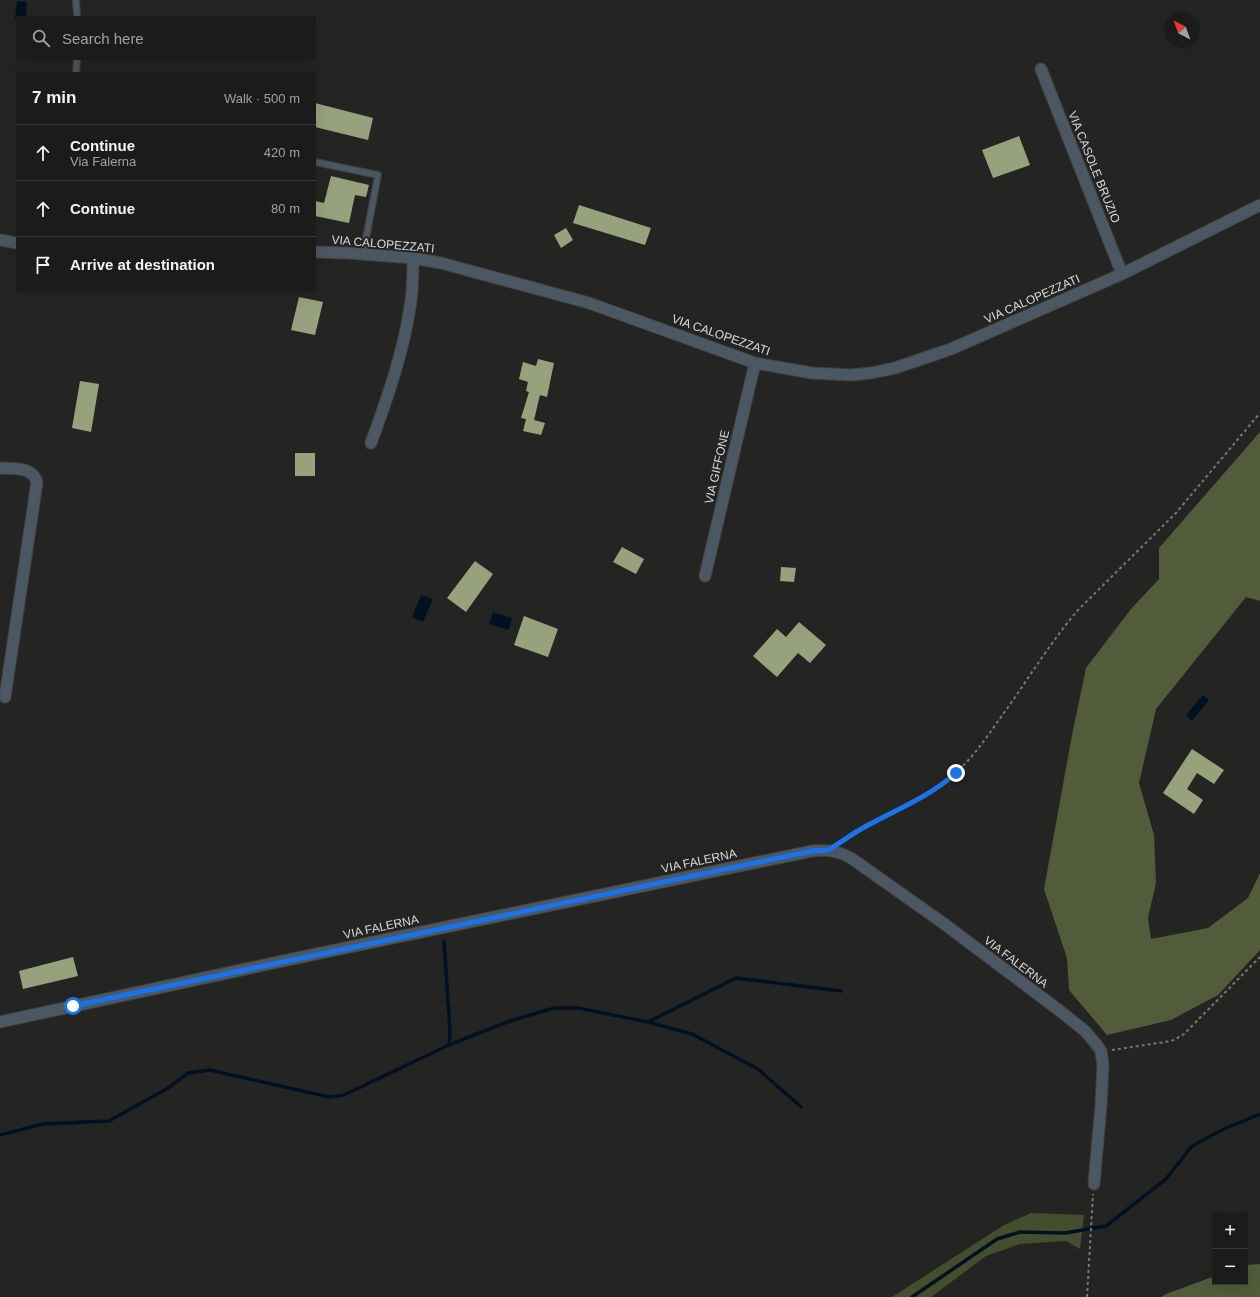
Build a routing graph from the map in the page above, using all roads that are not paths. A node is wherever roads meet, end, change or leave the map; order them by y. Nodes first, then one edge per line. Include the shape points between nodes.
1 (76, 0) edge
2 (77, 16) edge
3 (77, 60) edge
4 (1041, 69) dead end
5 (76, 72) edge
6 (316, 162) edge
7 (1260, 205) edge
8 (0, 240) edge
9 (16, 242) edge
10 (316, 252) edge
11 (363, 254) junction
12 (414, 258) junction
13 (1122, 274) junction
14 (755, 363) junction
15 (371, 443) dead end
16 (0, 468) edge
17 (705, 576) dead end
18 (5, 697) dead end
19 (0, 1022) edge
20 (1094, 1184) road end

1 - 2 lane
3 - 5 lane
4 - 13 street, VIA CASOLE BRUZIO
6 - 11 lane via 378,176
7 - 13 street, VIA CALOPEZZATI
8 - 9 street
10 - 11 street, VIA CALOPEZZATI
11 - 12 street, VIA CALOPEZZATI
12 - 14 street, VIA CALOPEZZATI via 450,265 589,303
12 - 15 street via 406,333
13 - 14 street, VIA CALOPEZZATI via 951,349 889,369 861,374 831,375
14 - 17 street, VIA GIFFONE
16 - 18 street via 26,470 33,474 37,482
19 - 20 street, VIA FALERNA via 797,854 828,850 851,858 949,928 1073,1020 1101,1051 1103,1065

